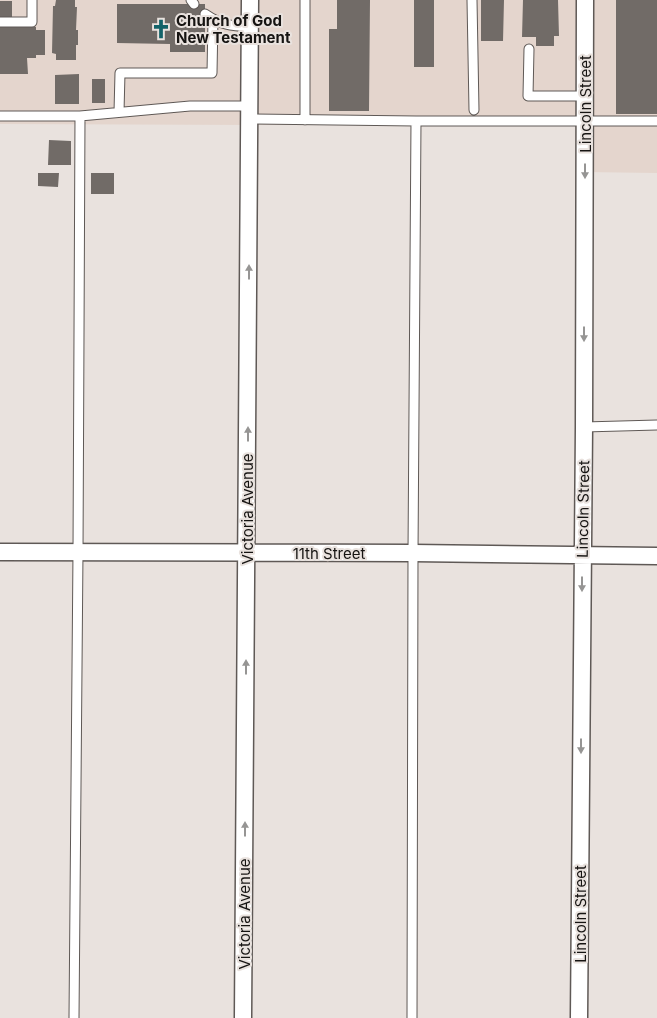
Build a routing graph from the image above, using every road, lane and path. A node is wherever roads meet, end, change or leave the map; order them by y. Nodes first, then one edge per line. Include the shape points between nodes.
1 (32, 0) edge
2 (250, 0) edge
3 (305, 0) edge
4 (472, 0) edge
5 (585, 0) edge
6 (0, 22) edge
7 (250, 27) junction
8 (528, 50) dead end
9 (586, 96) junction
10 (474, 110) dead end
11 (119, 112) junction
12 (250, 112) junction
13 (0, 116) edge
14 (80, 116) junction
15 (305, 120) junction
16 (586, 120) junction
17 (657, 121) edge
18 (416, 122) junction
19 (657, 425) edge
20 (584, 426) junction
21 (0, 552) edge
22 (78, 552) junction
23 (247, 552) junction
24 (413, 553) junction
25 (582, 556) junction
26 (657, 556) edge
27 (74, 1018) edge
28 (243, 1018) edge
29 (412, 1018) edge
30 (580, 1018) edge

1 - 6 lane via 32,22
2 - 7 street, Victoria Avenue
3 - 15 lane
4 - 10 lane
5 - 9 street, Lincoln Street
7 - 11 lane via 224,24 209,16 212,73 120,73
7 - 12 street, Victoria Avenue
8 - 9 lane via 528,96
9 - 16 street, Lincoln Street
11 - 12 lane via 190,106
11 - 14 lane
12 - 15 lane
23 -> 12 street, Victoria Avenue
13 - 14 lane
14 - 22 lane
15 - 18 lane
16 - 17 lane
16 - 18 lane
16 -> 20 street, Lincoln Street
18 - 24 lane
19 - 20 lane
20 - 25 street, Lincoln Street
21 - 22 street, 11th Street
22 - 23 street, 11th Street
22 - 27 lane
23 - 24 street, 11th Street
28 -> 23 street, Victoria Avenue
24 - 25 street, 11th Street
24 - 29 lane
25 - 26 street, 11th Street
25 -> 30 street, Lincoln Street

